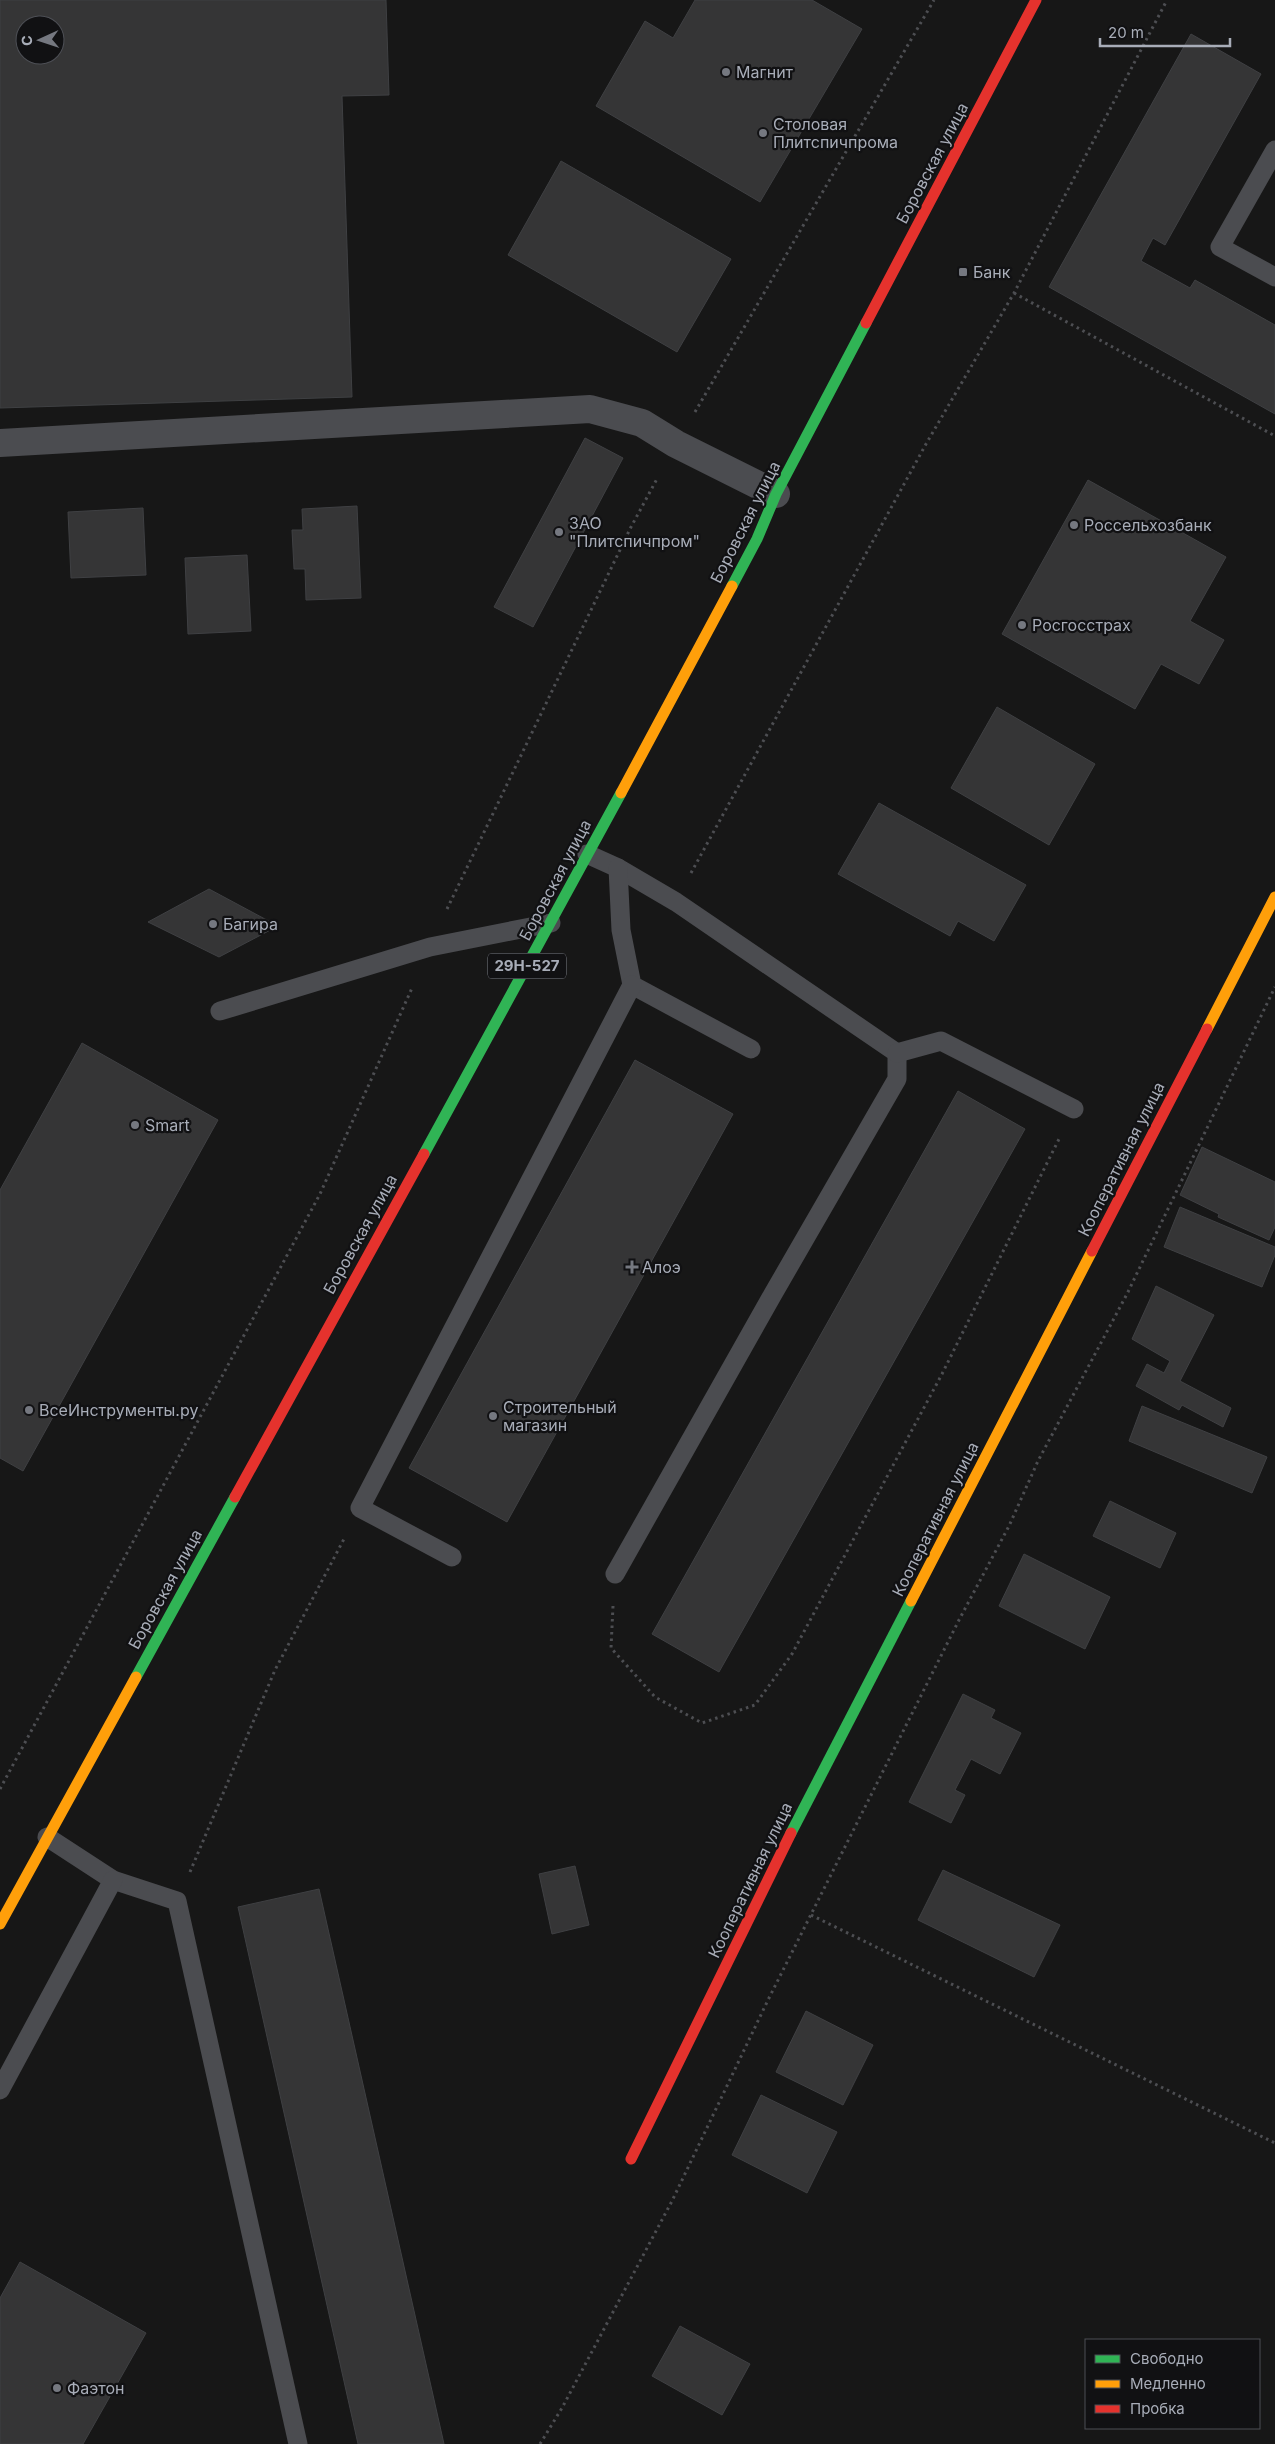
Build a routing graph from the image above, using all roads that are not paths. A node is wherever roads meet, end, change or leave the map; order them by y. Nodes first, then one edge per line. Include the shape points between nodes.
1 (1036, 0) edge
2 (1275, 150) edge
3 (1275, 277) edge
4 (0, 443) edge
5 (776, 494) junction
6 (587, 854) junction
7 (618, 868) junction
8 (1275, 898) edge
9 (551, 923) junction
10 (632, 985) junction
11 (220, 1011) dead end
12 (751, 1049) dead end
13 (897, 1053) junction
14 (1074, 1109) road end
15 (452, 1557) dead end
16 (615, 1574) road end
17 (47, 1837) junction
18 (112, 1880) junction
19 (0, 1924) edge
20 (0, 2090) edge
21 (631, 2159) dead end
22 (298, 2444) edge

1 - 5 main road, Боровская улица / 29Н-527
2 - 3 lane via 1220,247
4 - 5 street via 590,409 642,423 676,444
5 - 6 main road, Боровская улица / 29Н-527 via 757,539
6 - 7 lane
6 - 9 main road, Боровская улица / 29Н-527
7 - 10 lane via 621,930
7 - 13 lane via 676,902
8 - 21 main road, Кооперативная улица via 781,1853
9 - 11 lane via 430,947
9 - 17 main road, Боровская улица / 29Н-527
10 - 12 lane
10 - 15 lane via 360,1508
13 - 14 lane via 941,1041
13 - 16 lane via 897,1078
17 - 18 lane
17 - 19 main road, Боровская улица / 29Н-527
18 - 20 lane
18 - 22 lane via 177,1901

